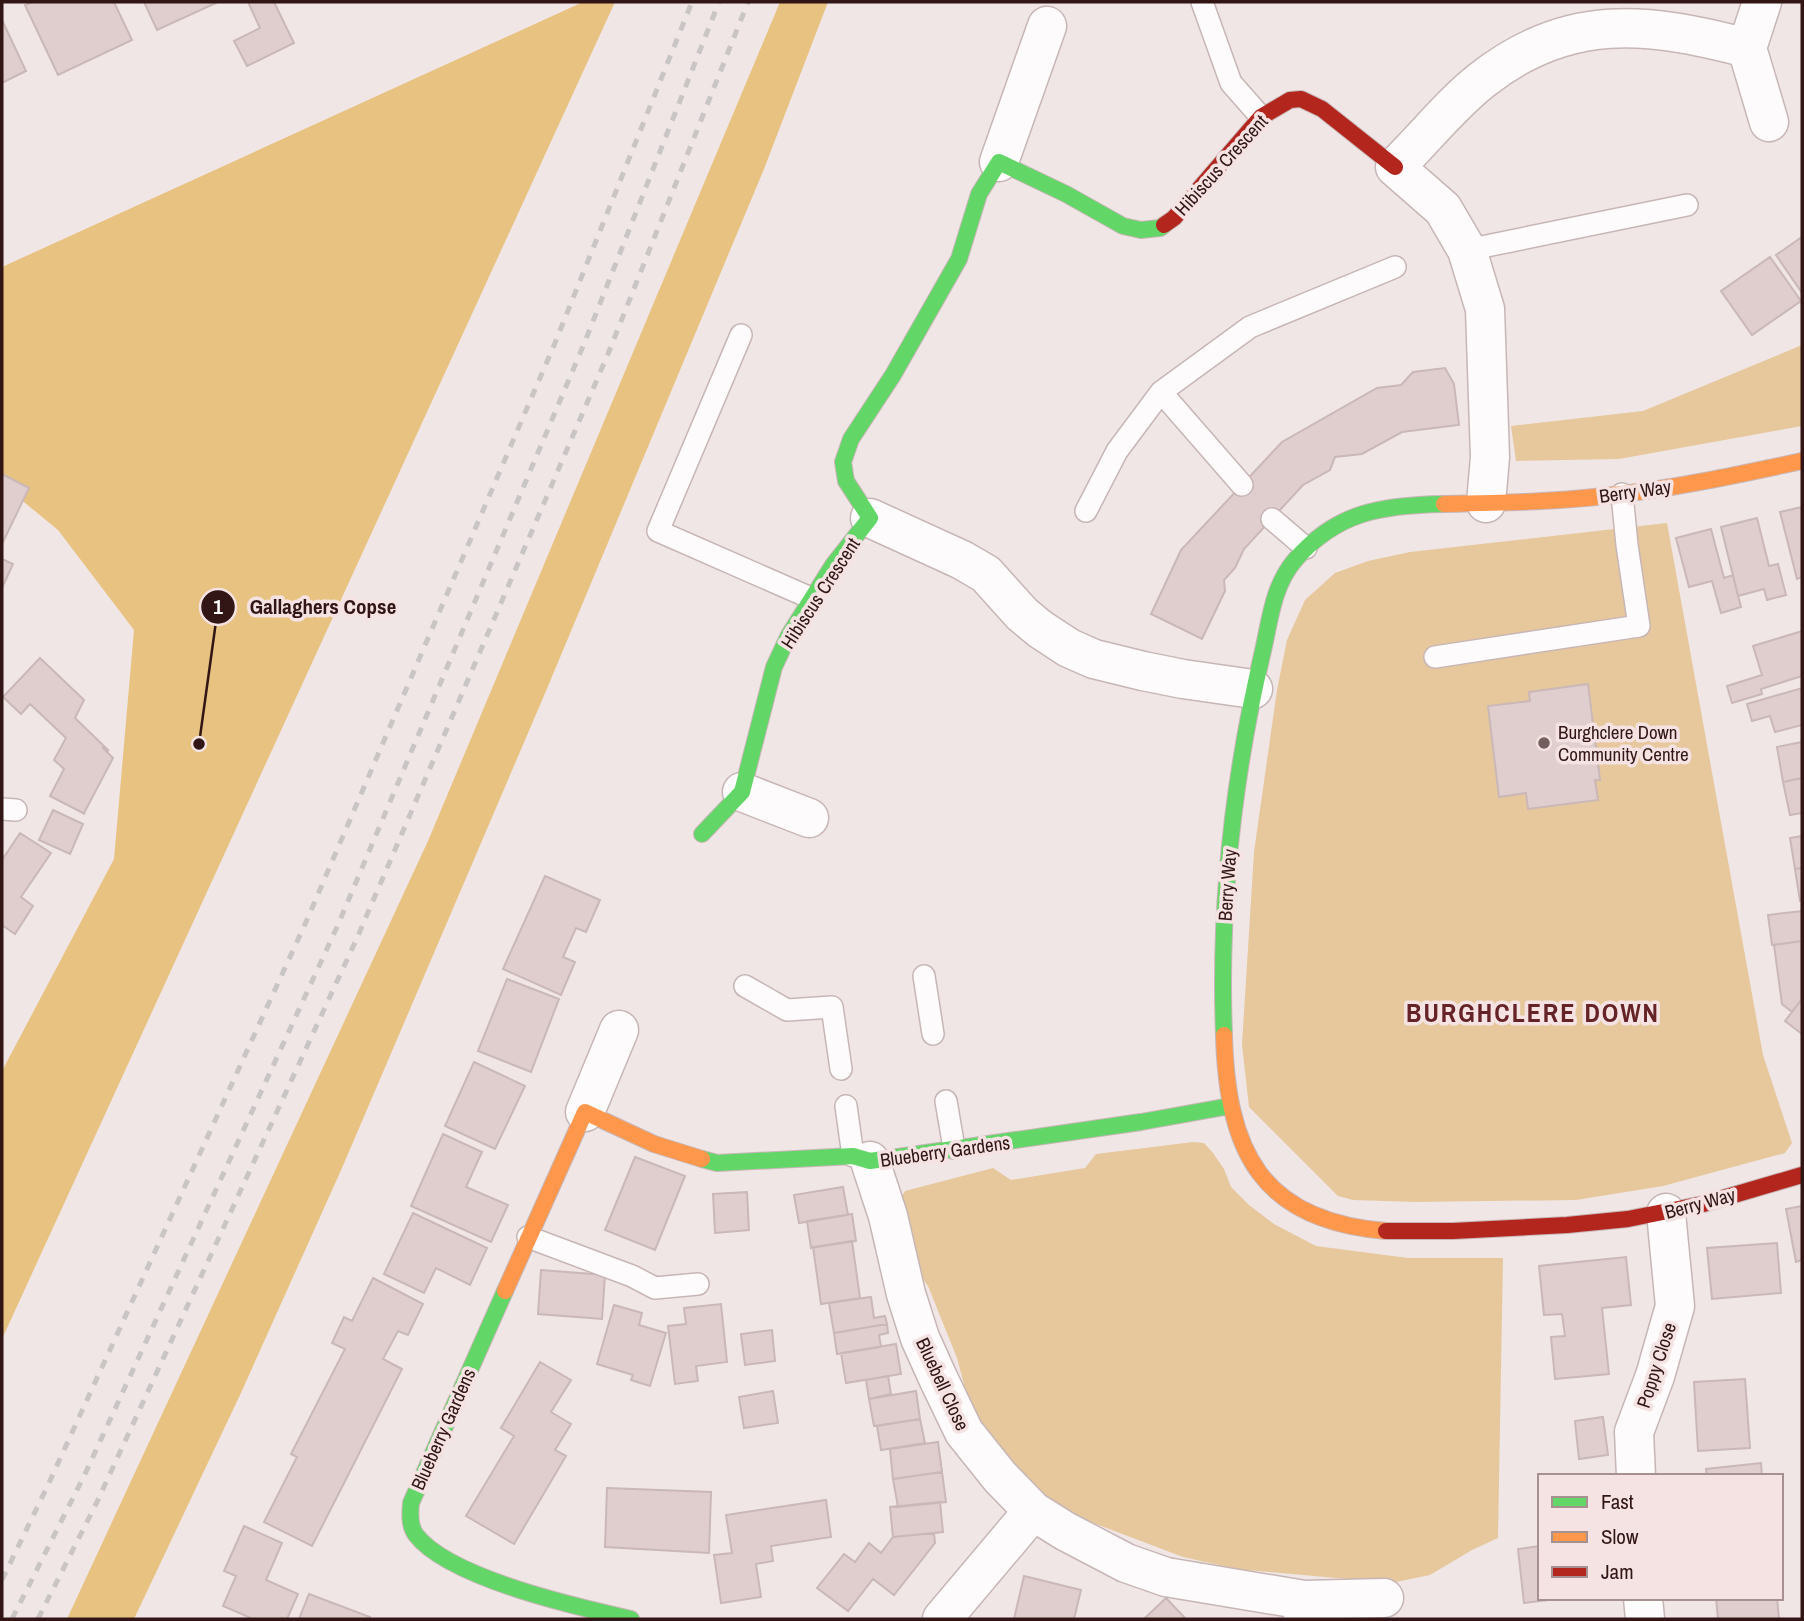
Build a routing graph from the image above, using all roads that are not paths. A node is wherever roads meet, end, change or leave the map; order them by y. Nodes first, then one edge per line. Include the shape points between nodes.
1 (1202, 2) edge
2 (1762, 2) edge
3 (1047, 26) dead end
4 (1747, 48) junction
5 (1261, 117) junction
6 (1769, 122) dead end
7 (999, 162) junction
8 (1395, 167) junction
9 (1687, 205) dead end
10 (1466, 250) junction
11 (1395, 267) dead end
12 (741, 335) dead end
13 (1161, 392) junction
14 (1802, 461) edge
15 (1241, 485) dead end
16 (1622, 494) junction
17 (1486, 503) junction
18 (1086, 512) dead end
19 (870, 518) junction
20 (1272, 519) dead end
21 (1306, 548) junction
22 (813, 599) junction
23 (1435, 657) dead end
24 (1253, 689) junction
25 (742, 792) junction
26 (810, 818) dead end
27 (702, 834) dead end
28 (924, 976) dead end
29 (745, 986) dead end
30 (619, 1030) dead end
31 (933, 1034) dead end
32 (841, 1069) dead end
33 (946, 1101) dead end
34 (846, 1106) dead end
35 (1230, 1106) junction
36 (585, 1112) junction
37 (954, 1148) junction
38 (861, 1158) junction
39 (1802, 1175) edge
40 (1666, 1213) junction
41 (528, 1237) junction
42 (698, 1284) dead end
43 (1636, 1474) edge
44 (1033, 1511) junction
45 (1384, 1598) dead end
46 (1643, 1600) edge
47 (1303, 1609) edge
48 (631, 1619) edge
49 (942, 1619) edge
50 (1645, 1619) edge

1 - 5 lane via 1231,83
2 - 4 street
3 - 7 street, Hibiscus Crescent
4 - 6 street
4 - 8 street via 1627,27 1546,42 1481,81
5 - 7 street, Hibiscus Crescent via 1174,218 1160,228 1123,226
5 - 8 street, Hibiscus Crescent via 1298,99 1318,105
7 - 19 street, Hibiscus Crescent via 979,194 959,259 851,439 843,462 846,481
8 - 10 street, Hibiscus Crescent via 1443,209
9 - 10 lane
10 - 17 street, Hibiscus Crescent via 1485,309 1490,457
11 - 13 lane via 1250,327
12 - 22 lane via 658,531
13 - 15 lane
13 - 18 lane via 1117,451
14 - 16 street, Berry Way
16 - 17 street, Berry Way
16 - 23 lane via 1639,626
17 - 21 street, Berry Way via 1405,503 1365,510
19 - 22 street, Hibiscus Crescent
19 - 24 street, Hibiscus Crescent via 986,574 1022,614 1069,648 1143,671
20 - 21 lane
21 - 24 street, Berry Way via 1279,584
22 - 25 street, Hibiscus Crescent via 774,667
24 - 35 street, Berry Way via 1230,847 1223,948
25 - 26 street
25 - 27 street, Hibiscus Crescent
28 - 31 lane
29 - 32 lane via 787,1010 832,1007
30 - 36 street, Blueberry Gardens
33 - 37 lane
34 - 38 lane
35 - 37 street, Blueberry Gardens
35 - 40 street, Berry Way via 1241,1145 1259,1175 1280,1196 1320,1218 1413,1233 1610,1222
36 - 38 street, Blueberry Gardens via 654,1144 717,1163
36 - 41 street, Blueberry Gardens
37 - 38 street, Blueberry Gardens
38 - 44 street, Bluebell Close via 888,1216 920,1338 964,1432
39 - 40 street, Berry Way
40 - 43 street, Poppy Close via 1675,1306 1634,1432
41 - 42 lane via 655,1288
41 - 48 street, Blueberry Gardens via 411,1503 410,1519 415,1534 429,1547 475,1572 510,1587
44 - 47 street, Bluebell Close via 1126,1563
44 - 49 street
45 - 47 street, Bluebell Close
46 - 50 street

